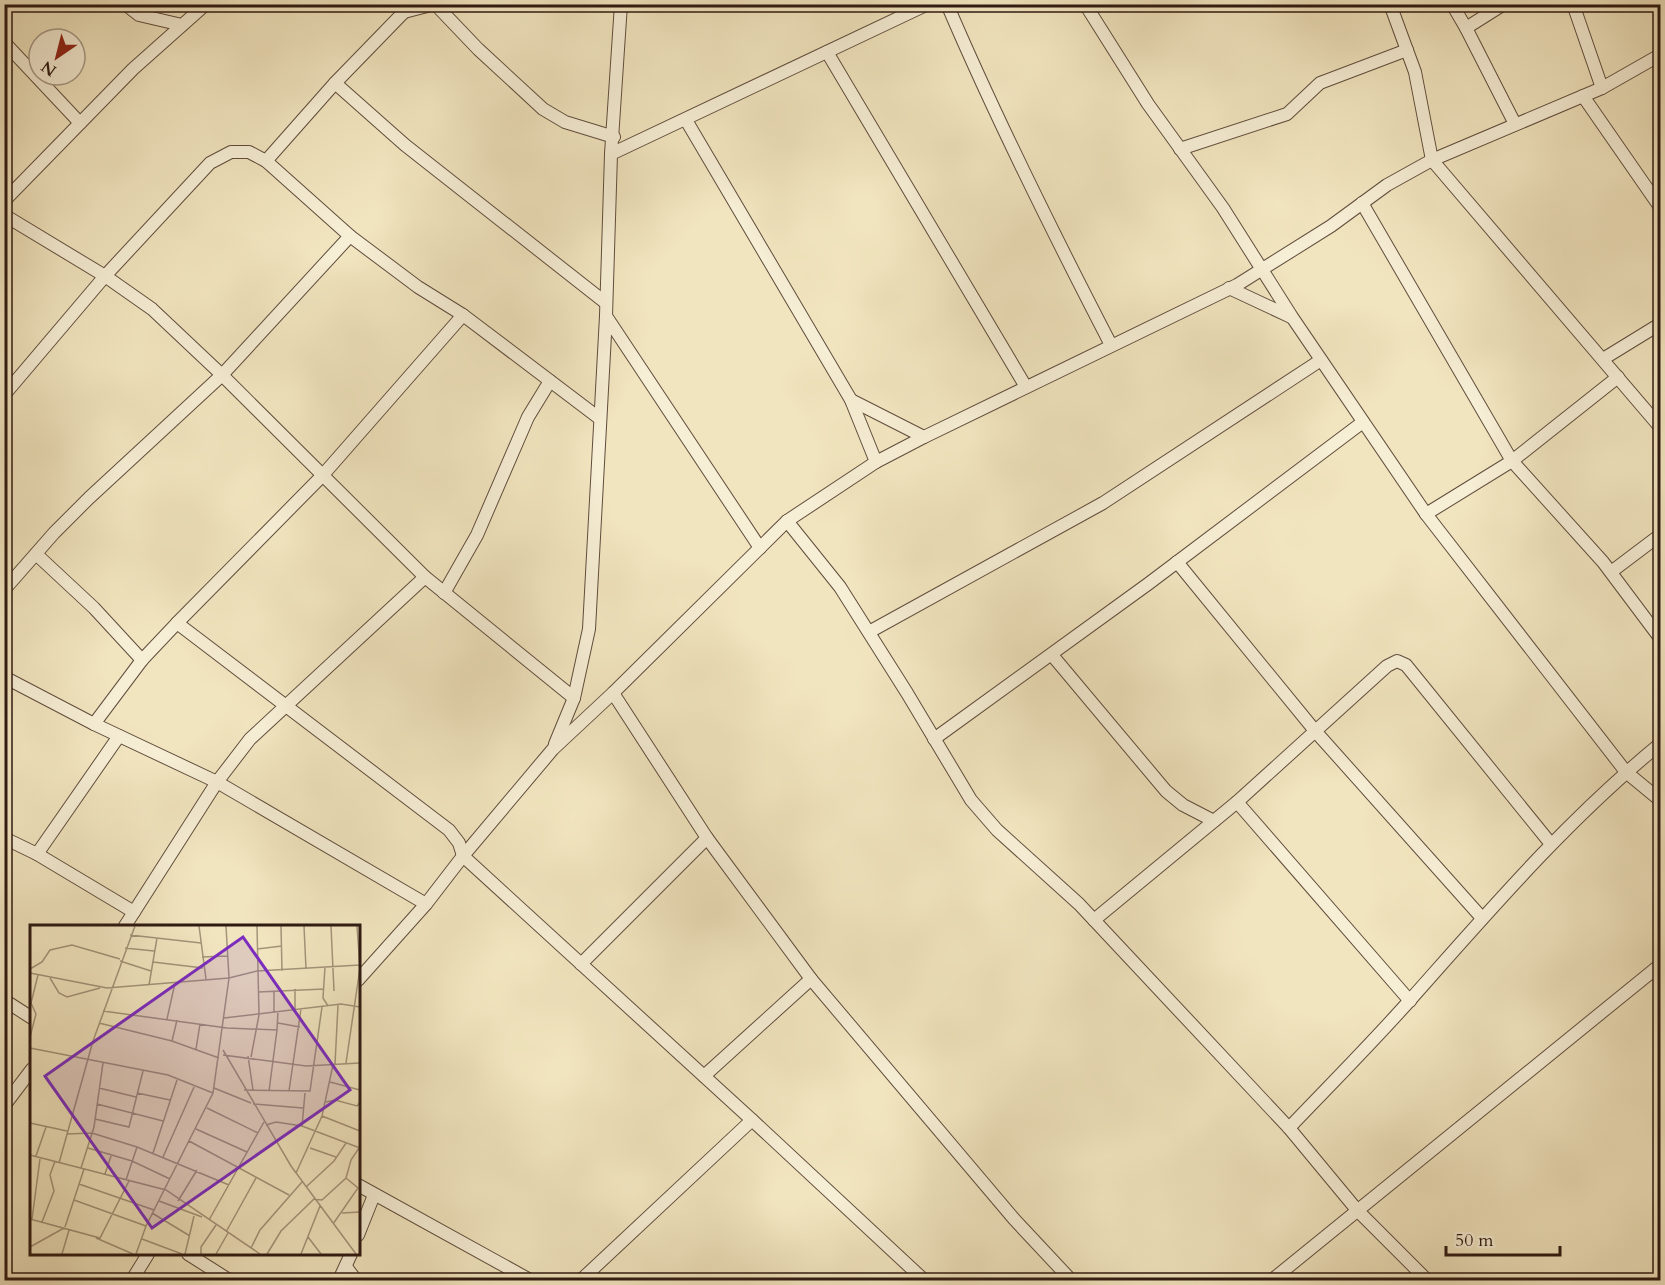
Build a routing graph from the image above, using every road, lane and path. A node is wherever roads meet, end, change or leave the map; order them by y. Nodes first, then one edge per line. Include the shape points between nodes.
1 (125, 4) edge
2 (206, 4) edge
3 (621, 4) edge
4 (928, 4) edge
5 (947, 4) edge
6 (1085, 4) edge
7 (1390, 4) edge
8 (1452, 4) edge
9 (1503, 4) edge
10 (1574, 4) edge
11 (406, 8) edge
12 (182, 25) junction
13 (1466, 28) junction
14 (4, 42) edge
15 (1407, 50) junction
16 (827, 52) junction
17 (1660, 55) edge
18 (335, 83) junction
19 (1602, 88) junction
20 (1582, 96) junction
21 (686, 120) junction
22 (80, 123) junction
23 (1515, 124) junction
24 (614, 137) junction
25 (1180, 149) junction
26 (611, 154) junction
27 (1432, 160) junction
28 (266, 161) junction
29 (4, 201) edge
30 (1362, 203) junction
31 (1660, 207) edge
32 (4, 215) edge
33 (350, 236) junction
34 (1262, 270) junction
35 (105, 276) junction
36 (1229, 288) junction
37 (606, 310) junction
38 (463, 315) junction
39 (1292, 317) junction
40 (1660, 324) edge
41 (1112, 345) junction
42 (1603, 359) junction
43 (1321, 360) junction
44 (222, 375) junction
45 (1618, 377) junction
46 (550, 381) junction
47 (1026, 387) junction
48 (4, 395) edge
49 (851, 400) junction
50 (599, 418) junction
51 (1363, 422) junction
52 (1660, 427) edge
53 (924, 437) junction
54 (1512, 461) junction
55 (876, 462) junction
56 (322, 476) junction
57 (1426, 514) junction
58 (787, 521) junction
59 (1660, 536) edge
60 (760, 548) junction
61 (36, 554) junction
62 (1177, 562) junction
63 (1611, 572) junction
64 (425, 577) junction
65 (4, 590) edge
66 (444, 593) junction
67 (177, 623) junction
68 (869, 632) junction
69 (1660, 638) edge
70 (1052, 655) junction
71 (141, 660) junction
72 (4, 677) edge
73 (613, 693) junction
74 (574, 698) junction
75 (286, 708) junction
76 (94, 724) junction
77 (1316, 732) junction
78 (119, 736) junction
79 (934, 739) junction
80 (1660, 744) edge
81 (552, 748) junction
82 (1626, 772) junction
83 (217, 782) junction
84 (1660, 800) edge
85 (1237, 802) junction
86 (1214, 821) junction
87 (4, 838) edge
88 (707, 838) junction
89 (1551, 844) junction
90 (37, 854) junction
91 (463, 856) junction
92 (426, 904) junction
93 (134, 912) junction
94 (1482, 918) junction
95 (1094, 920) junction
96 (126, 925) edge
97 (581, 964) junction
98 (1660, 965) edge
99 (360, 978) edge
100 (811, 979) junction
101 (4, 1000) edge
102 (1410, 1001) junction
103 (30, 1017) edge
104 (30, 1072) edge
105 (704, 1076) junction
106 (4, 1106) edge
107 (753, 1120) junction
108 (1289, 1128) junction
109 (360, 1186) edge
110 (374, 1195) junction
111 (1357, 1210) junction
112 (360, 1230) edge
113 (147, 1255) edge
114 (190, 1255) edge
115 (351, 1255) edge
116 (346, 1267) junction
117 (132, 1281) edge
118 (229, 1281) edge
119 (339, 1281) edge
120 (356, 1281) edge
121 (530, 1281) edge
122 (581, 1281) edge
123 (924, 1281) edge
124 (1071, 1281) edge
125 (1272, 1281) edge
126 (1427, 1281) edge

1 - 12 street via 139,15
2 - 12 street
3 - 24 street
4 - 16 street
5 - 41 street via 1012,149
6 - 25 street
7 - 15 street
8 - 13 street
9 - 13 street
10 - 19 street
11 - 18 street
11 - 24 street via 435,4 543,109 565,122
12 - 22 street
13 - 23 street
14 - 22 street
15 - 25 street via 1329,78 1287,114
15 - 27 street via 1418,81
16 - 21 street
16 - 47 street
17 - 19 street
18 - 28 street
18 - 37 street
19 - 20 street
20 - 23 street
20 - 31 street
21 - 26 street
21 - 49 street
22 - 29 street
23 - 27 street
24 - 26 street
25 - 34 street
26 - 37 street
27 - 30 street
27 - 42 street
28 - 33 street
28 - 35 street via 249,152 231,152 210,163
30 - 34 street
30 - 54 street
32 - 35 street
33 - 38 street
33 - 44 street
34 - 36 street
34 - 39 street
35 - 44 street via 152,309
35 - 48 street
36 - 39 street
36 - 41 street
37 - 50 street
37 - 60 street
38 - 46 street
38 - 56 street
39 - 43 street
40 - 42 street
41 - 47 street
42 - 45 street
43 - 51 street
43 - 68 street via 1103,503
44 - 56 street
44 - 61 street via 88,498
45 - 52 street
45 - 54 street
46 - 50 street
46 - 66 street via 528,417 477,535
47 - 53 street
49 - 53 street
49 - 55 street
50 - 74 street via 589,629
51 - 57 street
51 - 62 street
53 - 55 street
54 - 57 street
54 - 63 street
55 - 58 street
56 - 64 street
56 - 67 street
57 - 82 street
58 - 60 street
58 - 68 street via 840,586
59 - 63 street
60 - 73 street
61 - 65 street
61 - 71 street via 94,608
62 - 70 street
62 - 77 street
63 - 69 street
64 - 66 street
64 - 75 street
66 - 74 street
67 - 71 street
67 - 75 street
68 - 79 street
70 - 79 street
70 - 86 street via 1166,791
71 - 76 street
72 - 76 street
73 - 81 street
73 - 88 street
74 - 81 street
75 - 83 street via 250,739
75 - 91 street via 449,830
76 - 78 street
77 - 85 street
77 - 89 street via 1387,666 1401,662
77 - 94 street
78 - 83 street
78 - 90 street
79 - 95 street via 971,800 997,830
80 - 82 street
81 - 91 street
82 - 84 street
82 - 89 street
83 - 92 street
83 - 93 street
85 - 86 street
85 - 102 street
86 - 95 street
87 - 90 street
88 - 97 street
88 - 100 street
89 - 94 street
90 - 93 street
91 - 92 street
91 - 97 street
92 - 99 street
93 - 96 street
94 - 102 street
95 - 108 street
97 - 105 street
98 - 111 street
100 - 105 street
100 - 124 street
101 - 103 street
102 - 108 street
104 - 106 street
105 - 107 street
107 - 122 street
107 - 123 street
108 - 111 street
109 - 110 street
110 - 112 street
110 - 121 street
111 - 125 street
111 - 126 street
113 - 117 street
114 - 118 street
115 - 116 street
116 - 119 street
116 - 120 street

